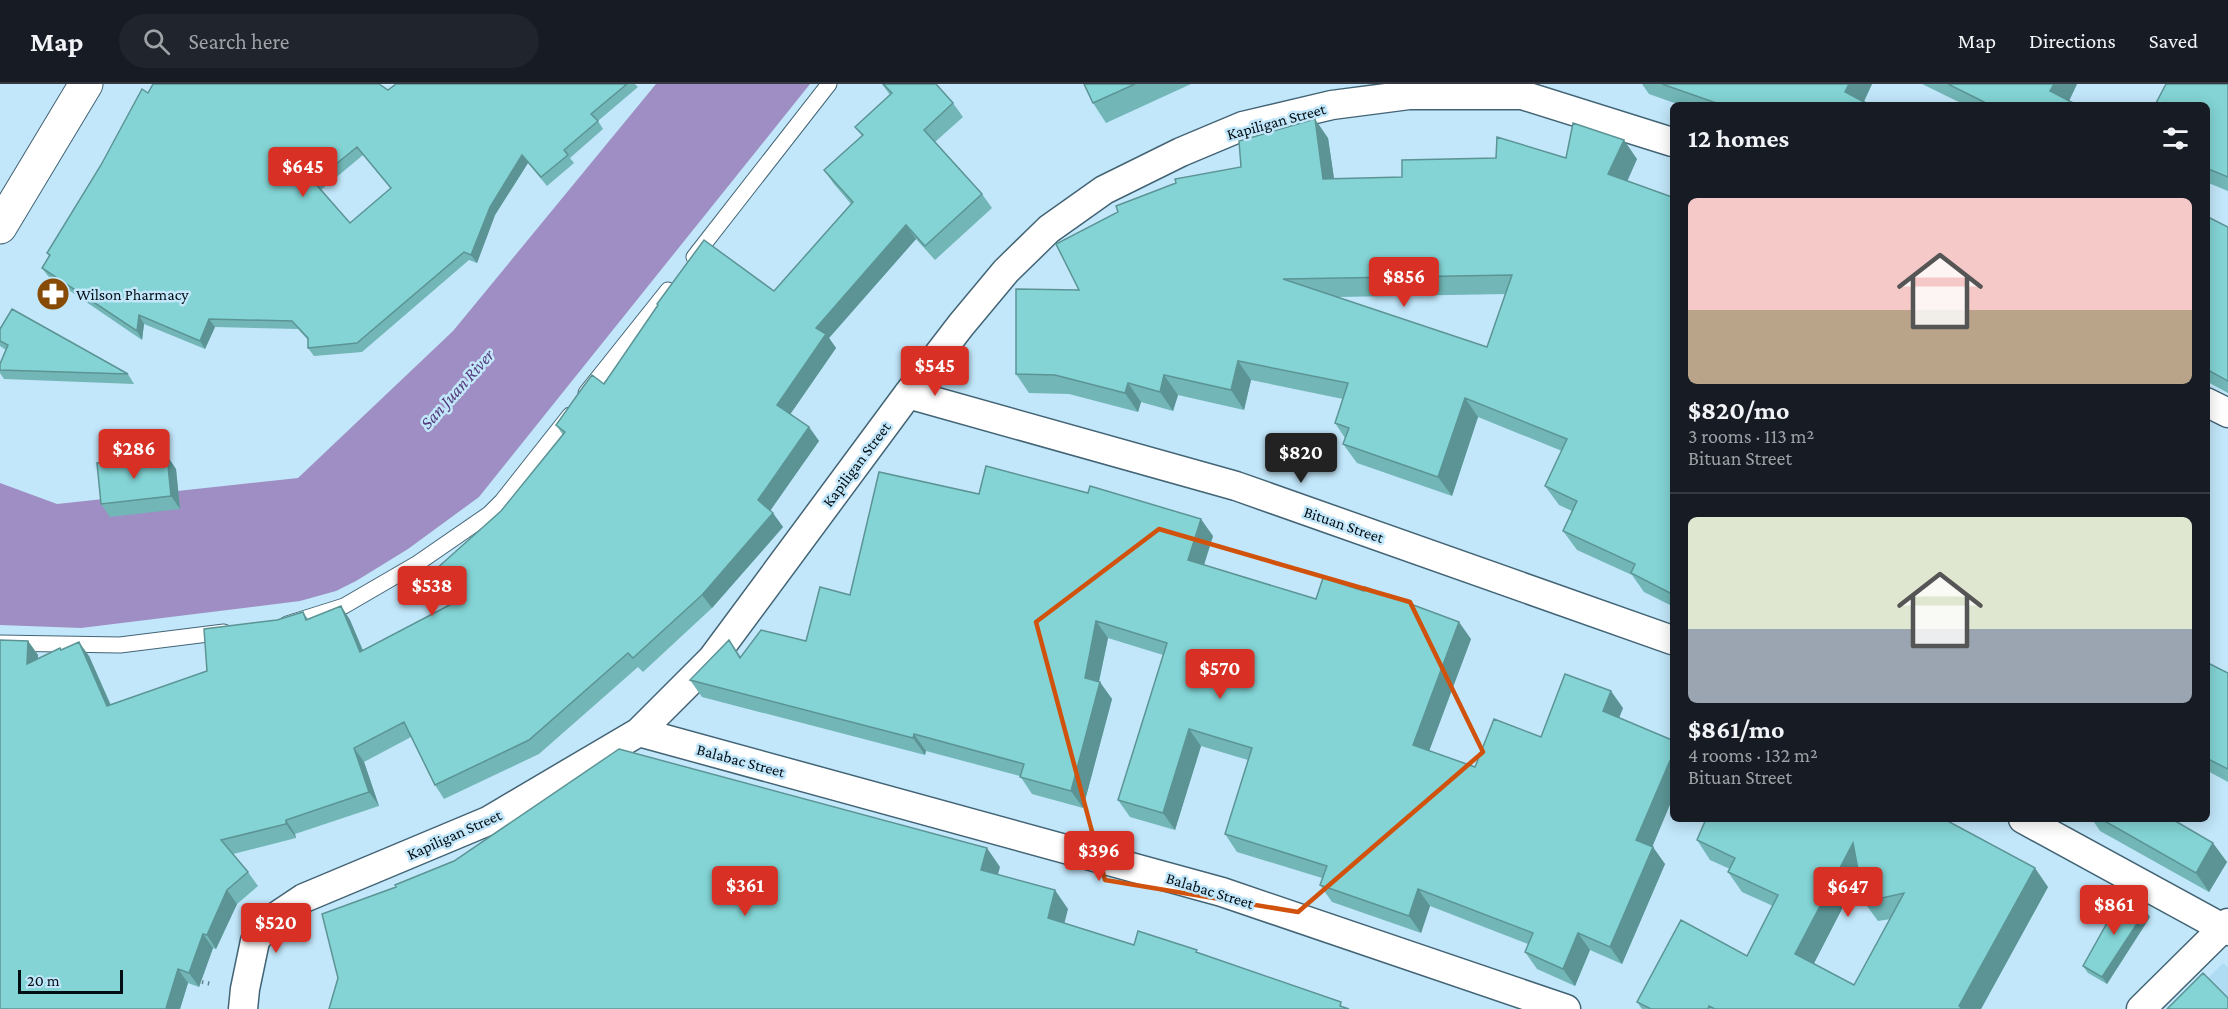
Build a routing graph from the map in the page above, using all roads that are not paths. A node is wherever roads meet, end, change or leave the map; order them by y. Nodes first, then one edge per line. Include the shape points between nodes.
1 (86, 84) edge
2 (829, 84) edge
3 (1670, 141) edge
4 (0, 227) edge
5 (908, 394) junction
6 (2210, 404) edge
7 (2228, 413) edge
8 (273, 626) edge
9 (238, 630) edge
10 (1670, 639) edge
11 (0, 643) edge
12 (639, 732) junction
13 (2029, 822) edge
14 (2226, 927) edge
15 (244, 999) edge
16 (1566, 1009) edge
17 (2141, 1009) edge

1 - 4 main road
2 - 8 lane via 489,514 418,563 344,606
3 - 5 street, Kapiligan Street via 1522,95 1409,95 1332,105 1243,126 1104,190 1049,228 991,289
5 - 10 street, Bituan Street via 1236,486
5 - 12 street, Kapiligan Street via 712,659
6 - 7 street
9 - 11 lane via 120,645
12 - 15 street, Kapiligan Street via 488,821 304,898 268,922 255,941
12 - 16 street, Balabac Street via 1222,892
13 - 14 street
14 - 17 street

